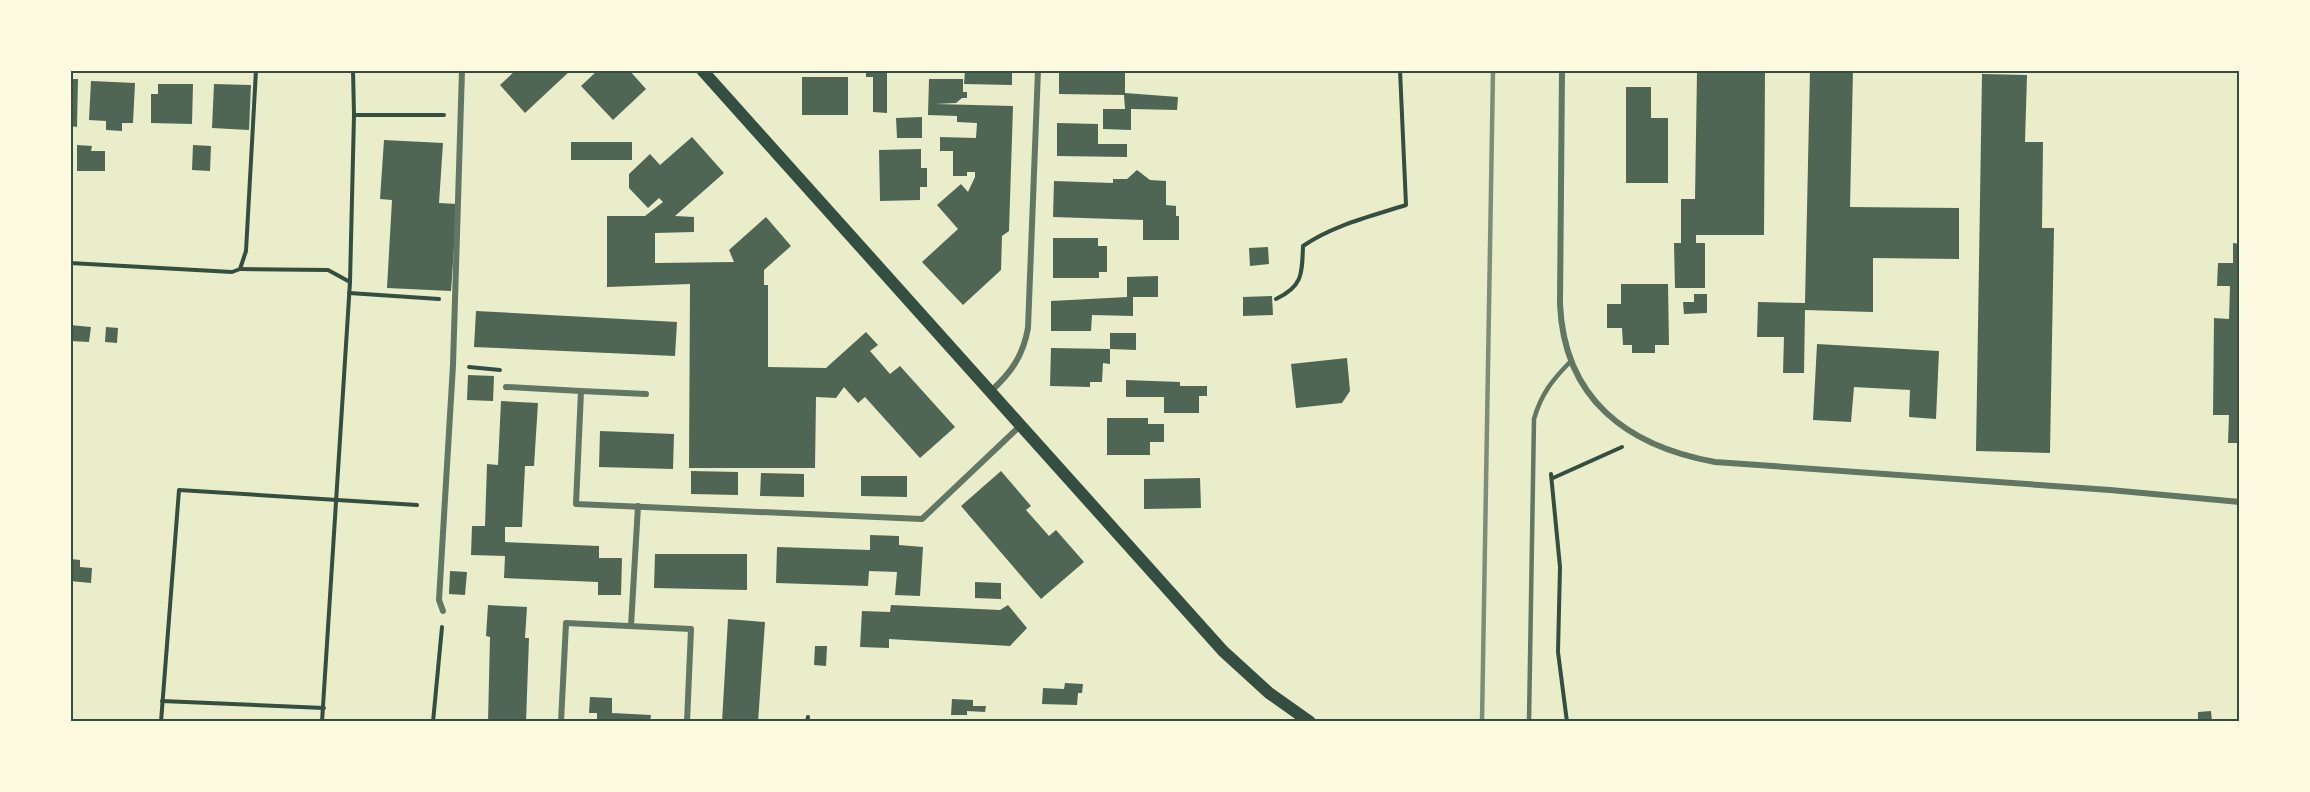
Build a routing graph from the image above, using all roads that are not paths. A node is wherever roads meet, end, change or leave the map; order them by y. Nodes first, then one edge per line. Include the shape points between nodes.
1 (462, 70) edge
2 (702, 70) edge
3 (1038, 70) edge
4 (1562, 70) edge
5 (1571, 361) junction
6 (506, 387) road end
7 (581, 391) junction
8 (990, 392) junction
9 (646, 394) dead end
10 (1019, 427) junction
11 (2240, 502) edge
12 (638, 506) junction
13 (443, 611) road end
14 (631, 626) junction
15 (561, 722) edge
16 (687, 722) edge
17 (1310, 722) edge
18 (1530, 722) edge

1 - 13 street via 453,365 439,600
2 - 8 main road
3 - 8 street via 1028,328 1019,359 1010,374
4 - 5 street via 1560,304 1562,334
5 - 11 street via 1596,402 1619,425 1640,440 1686,457
5 - 18 lane via 1550,381 1539,402 1532,442
6 - 7 street
7 - 9 street
7 - 12 street via 576,504
8 - 10 main road
10 - 12 street via 922,519
10 - 17 main road via 1223,651 1269,693
12 - 14 street
14 - 15 street via 566,623
14 - 16 street via 691,629

